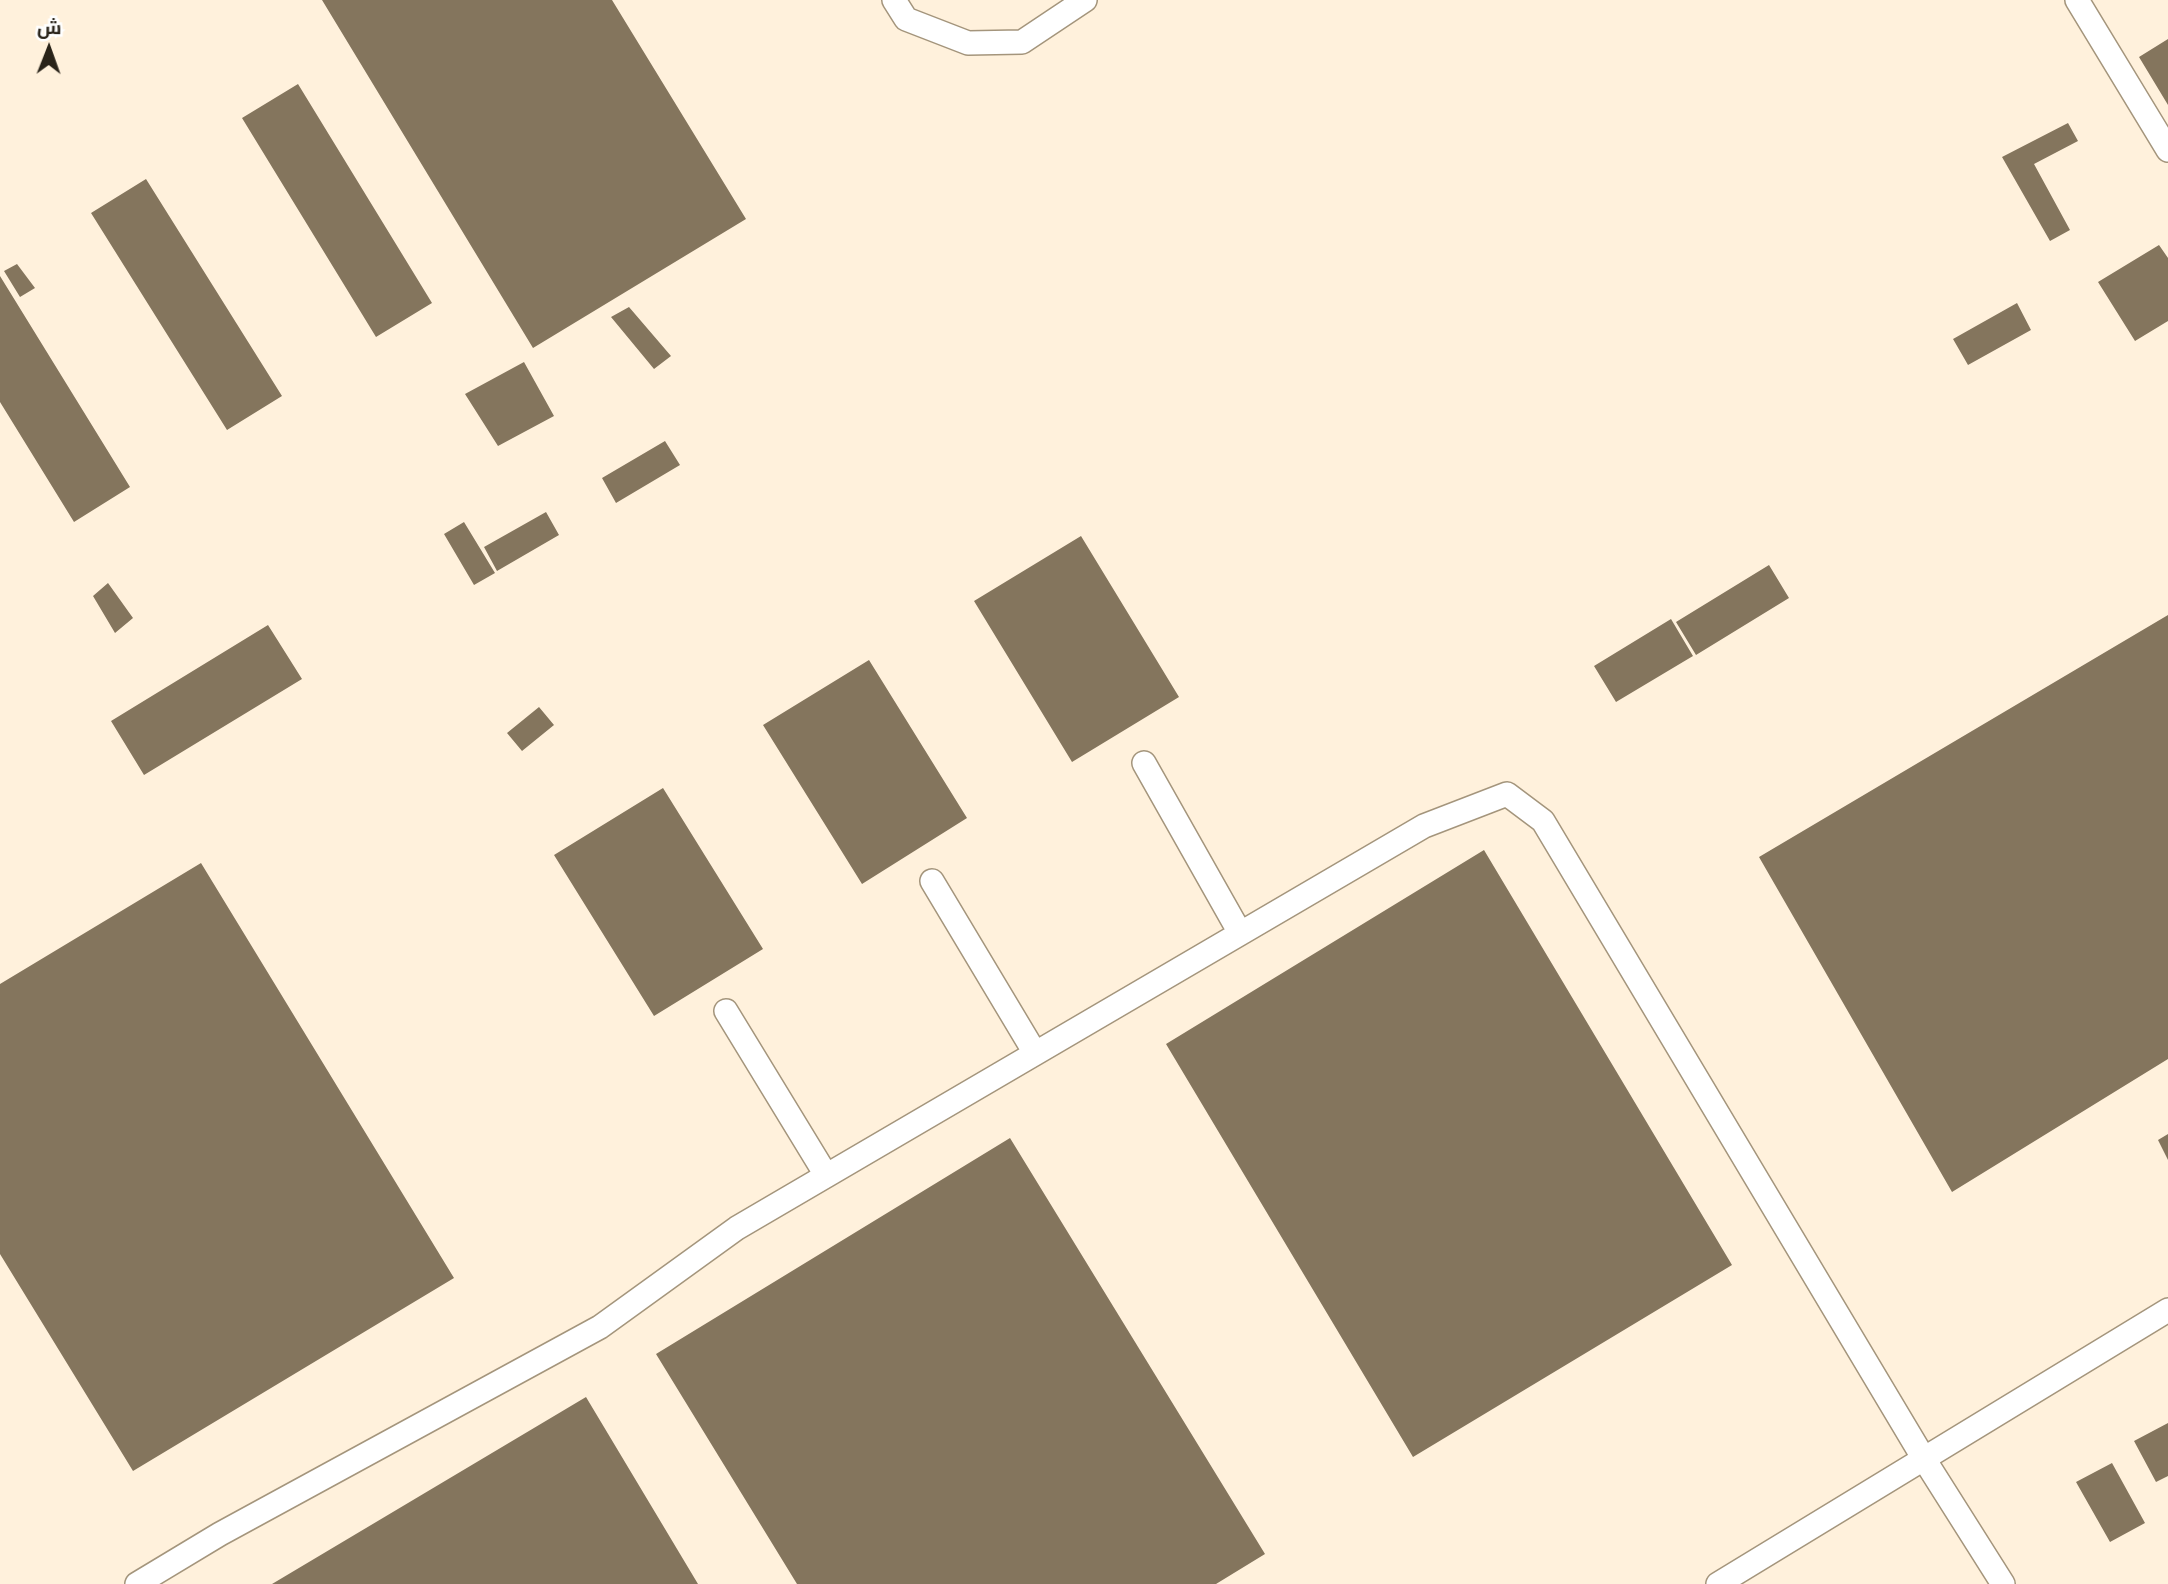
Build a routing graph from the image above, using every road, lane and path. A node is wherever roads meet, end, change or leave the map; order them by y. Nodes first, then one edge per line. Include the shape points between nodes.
1 (894, 0) edge
2 (1085, 0) edge
3 (2077, 0) edge
4 (2168, 150) edge
5 (1144, 763) dead end
6 (932, 881) dead end
7 (1240, 933) junction
8 (726, 1011) dead end
9 (1035, 1053) junction
10 (826, 1175) junction
11 (2168, 1310) edge
12 (1924, 1459) junction
13 (137, 1584) edge
14 (1718, 1584) edge
15 (2003, 1584) edge

1 - 2 lane via 906,19 968,43 1022,42
3 - 4 lane
5 - 7 lane
6 - 9 lane
7 - 9 lane
7 - 12 lane via 1424,826 1507,794 1543,821
8 - 10 lane
9 - 10 lane
10 - 13 lane via 737,1228 600,1327
11 - 12 lane
12 - 14 lane
12 - 15 lane

